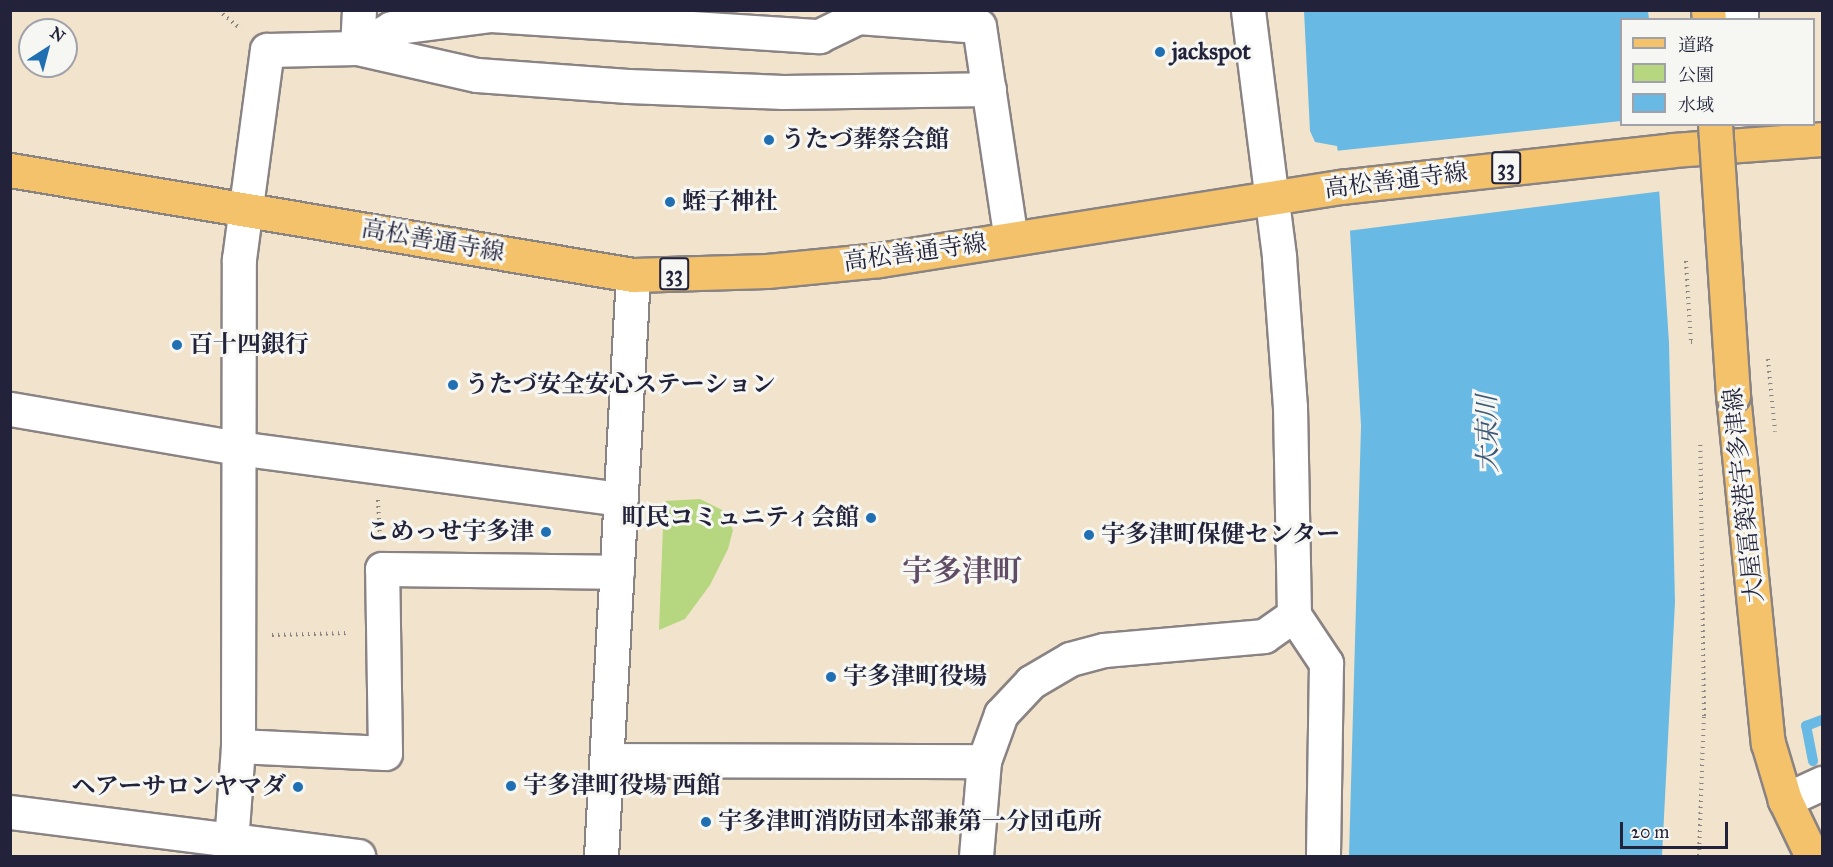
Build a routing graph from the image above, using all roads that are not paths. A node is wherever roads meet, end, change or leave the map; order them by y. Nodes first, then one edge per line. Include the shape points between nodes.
1 (359, 10) edge
2 (1248, 10) edge
3 (357, 48) junction
4 (989, 89) junction
5 (1715, 126) edge
6 (1746, 134) edge
7 (1822, 139) edge
8 (10, 170) edge
9 (1273, 196) junction
10 (245, 212) junction
11 (1011, 239) junction
12 (633, 275) junction
13 (10, 409) edge
14 (238, 448) junction
15 (621, 499) junction
16 (617, 573) junction
17 (1294, 615) junction
18 (238, 746) junction
19 (607, 760) junction
20 (984, 761) junction
21 (1822, 783) edge
22 (1785, 800) junction
23 (10, 812) edge
24 (230, 849) edge
25 (358, 856) edge
26 (601, 856) edge
27 (976, 856) edge
28 (1323, 856) edge
29 (1812, 856) edge

1 - 3 street
2 - 9 street
3 - 4 street via 477,75 628,86 783,92
3 - 4 street via 391,28 491,15 819,36 858,17 979,26
3 - 10 street via 267,50
4 - 11 street
5 - 22 main road, 大屋冨築港宇多津線, bridge via 1733,395 1768,743
6 - 7 main road, 高松善通寺線 / 33
6 - 9 main road, 高松善通寺線 / 33 via 1673,150
8 - 10 main road, 高松善通寺線 / 33
9 - 11 main road, 高松善通寺線 / 33
9 - 17 street via 1290,407
10 - 12 main road, 高松善通寺線 / 33
10 - 14 street via 239,259
11 - 12 main road, 高松善通寺線 / 33 via 879,260 767,272
12 - 15 street
13 - 14 street
14 - 15 street
14 - 18 street
15 - 16 street
16 - 18 street via 382,569 385,753
16 - 19 street
17 - 20 street via 1264,636 1104,650 1070,659 1031,682 1001,714
17 - 28 street via 1326,663
18 - 24 street
19 - 20 street
19 - 26 street
20 - 27 street
21 - 22 street
22 - 29 main road, 大屋冨築港宇多津線
23 - 24 street
24 - 25 street

